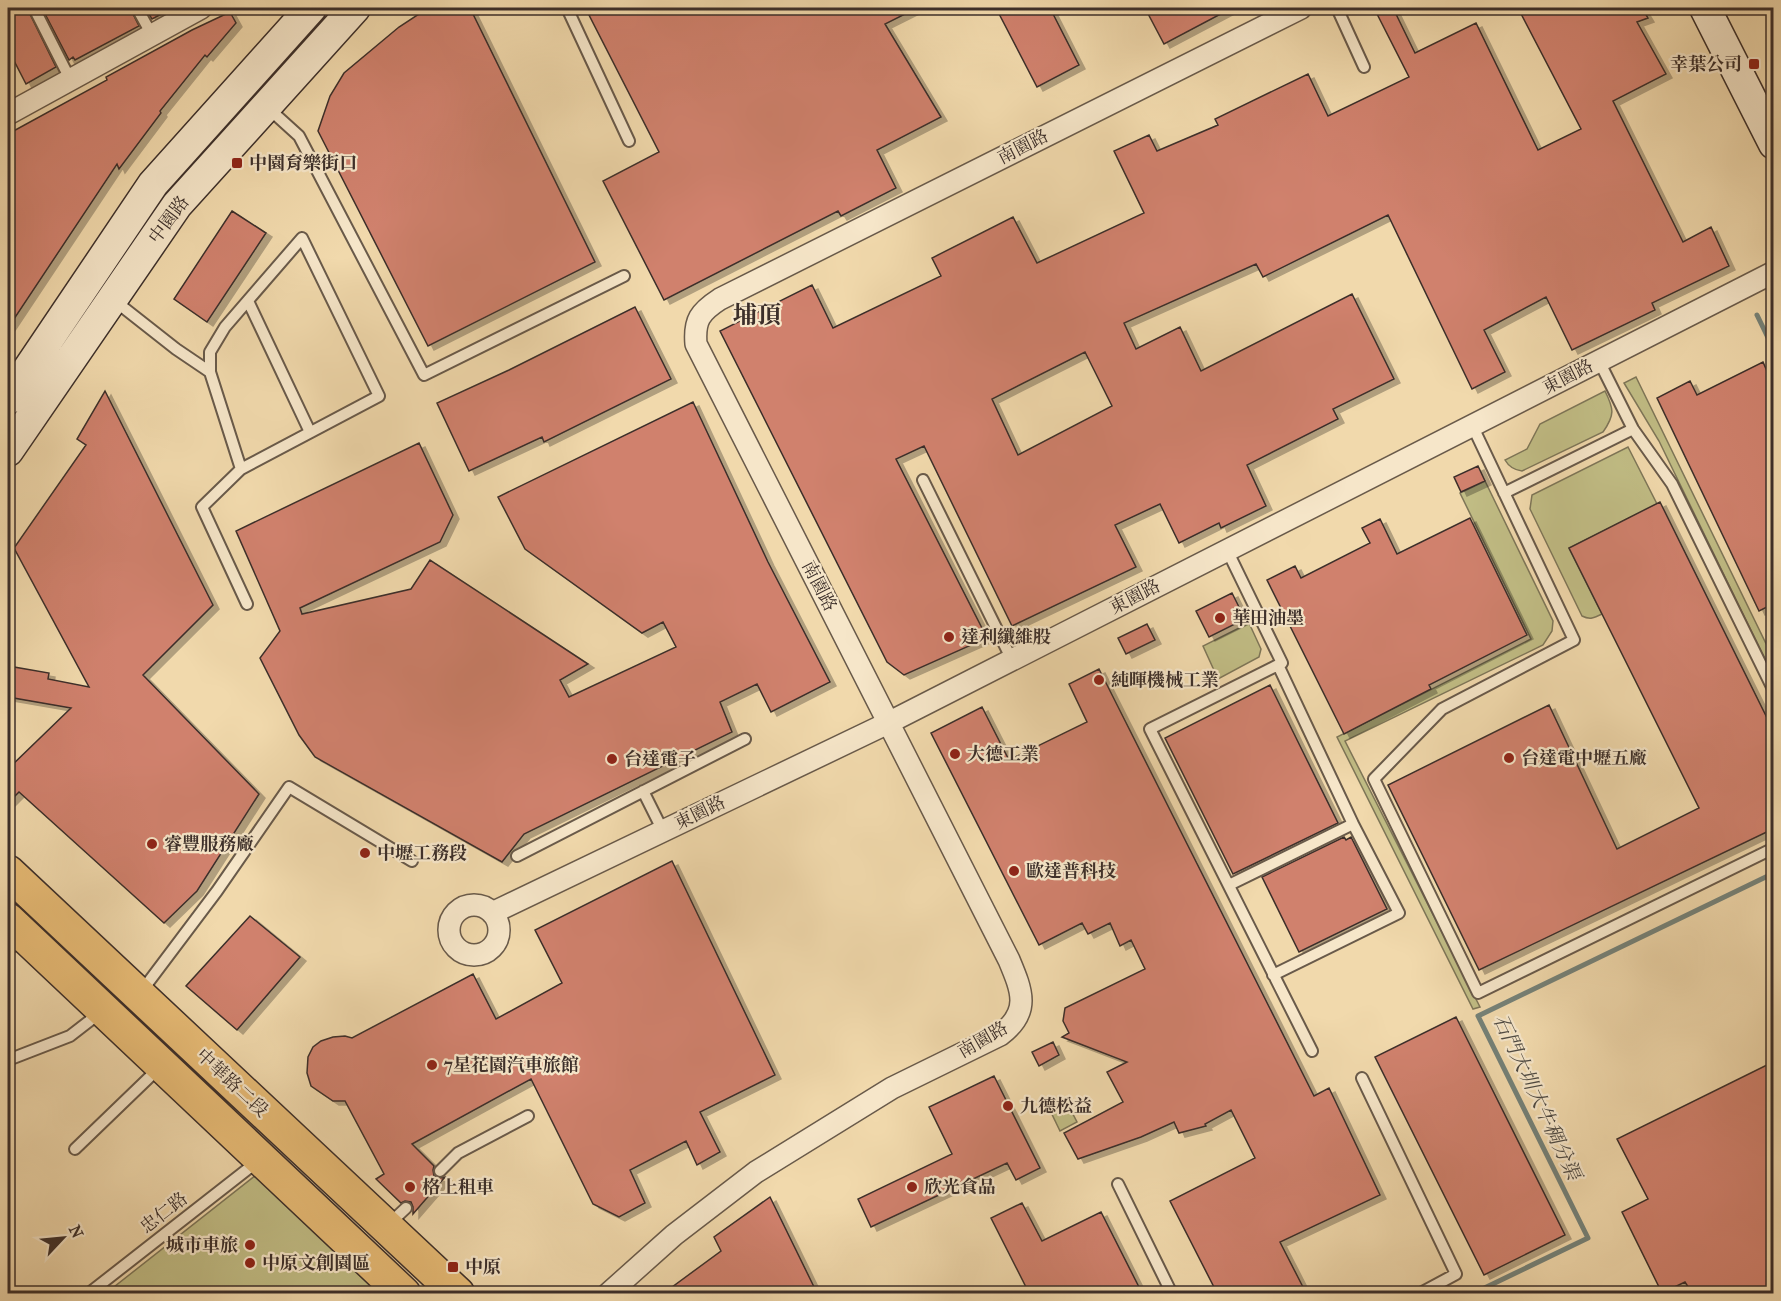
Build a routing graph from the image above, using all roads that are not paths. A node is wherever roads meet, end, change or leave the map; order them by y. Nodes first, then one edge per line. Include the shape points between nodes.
1 (34, 8) edge
2 (137, 8) edge
3 (201, 8) edge
4 (311, 8) edge
5 (354, 8) edge
6 (567, 8) edge
7 (1301, 8) edge
8 (1337, 8) edge
9 (1705, 8) edge
10 (152, 35) junction
11 (1364, 67) dead end
12 (70, 79) junction
13 (266, 106) junction
14 (8, 114) edge
15 (629, 141) dead end
16 (1773, 144) edge
17 (1773, 272) edge
18 (624, 276) dead end
19 (112, 299) junction
20 (248, 301) junction
21 (1599, 361) junction
22 (210, 372) junction
23 (8, 399) edge
24 (1472, 425) junction
25 (1633, 429) junction
26 (310, 432) junction
27 (8, 451) edge
28 (241, 469) junction
29 (923, 480) dead end
30 (1504, 493) junction
31 (1227, 550) junction
32 (247, 604) dead end
33 (1012, 660) junction
34 (1278, 665) junction
35 (1773, 691) edge
36 (888, 723) junction
37 (745, 739) dead end
38 (643, 791) junction
39 (1353, 824) junction
40 (663, 831) junction
41 (1773, 848) edge
42 (518, 856) dead end
43 (412, 861) dead end
44 (8, 872) edge
45 (1229, 885) junction
46 (492, 913) dead end
47 (13, 935) edge
48 (1273, 975) junction
49 (121, 1003) junction
50 (1312, 1051) dead end
51 (8, 1060) edge
52 (161, 1066) junction
53 (1362, 1078) dead end
54 (528, 1116) dead end
55 (75, 1149) dead end
56 (261, 1158) junction
57 (440, 1171) dead end
58 (1118, 1184) dead end
59 (88, 1293) edge
60 (404, 1293) edge
61 (458, 1293) edge
62 (608, 1293) edge
63 (1172, 1293) edge
64 (1419, 1293) edge

1 - 12 lane
2 - 10 lane
3 - 10 street
4 - 23 main road, 中園路 via 153,184
5 - 13 main road, 中園路
6 - 15 lane
7 - 36 street, 南園路 via 720,299 698,318 696,344
8 - 11 lane
9 - 16 main road via 1763,113
10 - 12 street
12 - 14 street
13 - 18 lane via 299,136 424,375
13 - 19 main road, 中園路 via 177,205
17 - 21 street, 東園路
19 - 22 lane
19 - 27 main road, 中園路
20 - 22 lane via 210,352
20 - 26 lane
20 - 26 lane via 302,238 379,396
21 - 24 street, 東園路
21 - 25 lane
22 - 28 lane
24 - 30 lane
24 - 31 street, 東園路
25 - 30 lane
25 - 35 lane via 1672,484
26 - 28 lane
28 - 32 lane via 202,507
29 - 33 lane
30 - 41 lane via 1574,640 1442,709 1374,779 1478,993
31 - 33 street, 東園路
31 - 34 lane via 1282,663
33 - 36 street, 東園路
34 - 39 lane
34 - 45 lane via 1150,729
36 - 40 street, 東園路
36 - 62 street, 南園路 via 1009,960 1022,999 1017,1019 1000,1035 892,1088 756,1172 674,1235
37 - 38 lane
38 - 40 lane
38 - 42 lane
39 - 45 lane
39 - 48 lane via 1399,913
40 - 46 street, 東園路
43 - 49 lane via 289,788 217,891
44 - 49 main road, 中華路二段
45 - 48 lane
47 - 49 main road, 中華路二段
48 - 50 lane
49 - 51 lane via 70,1036
49 - 52 main road, 中華路二段
49 - 61 main road, 中華路二段 via 396,1217
52 - 55 lane
52 - 56 main road, 中華路二段
53 - 64 lane via 1456,1274
54 - 57 lane via 458,1153
56 - 59 lane, 忠仁路
56 - 60 main road, 中華路二段
58 - 63 lane

